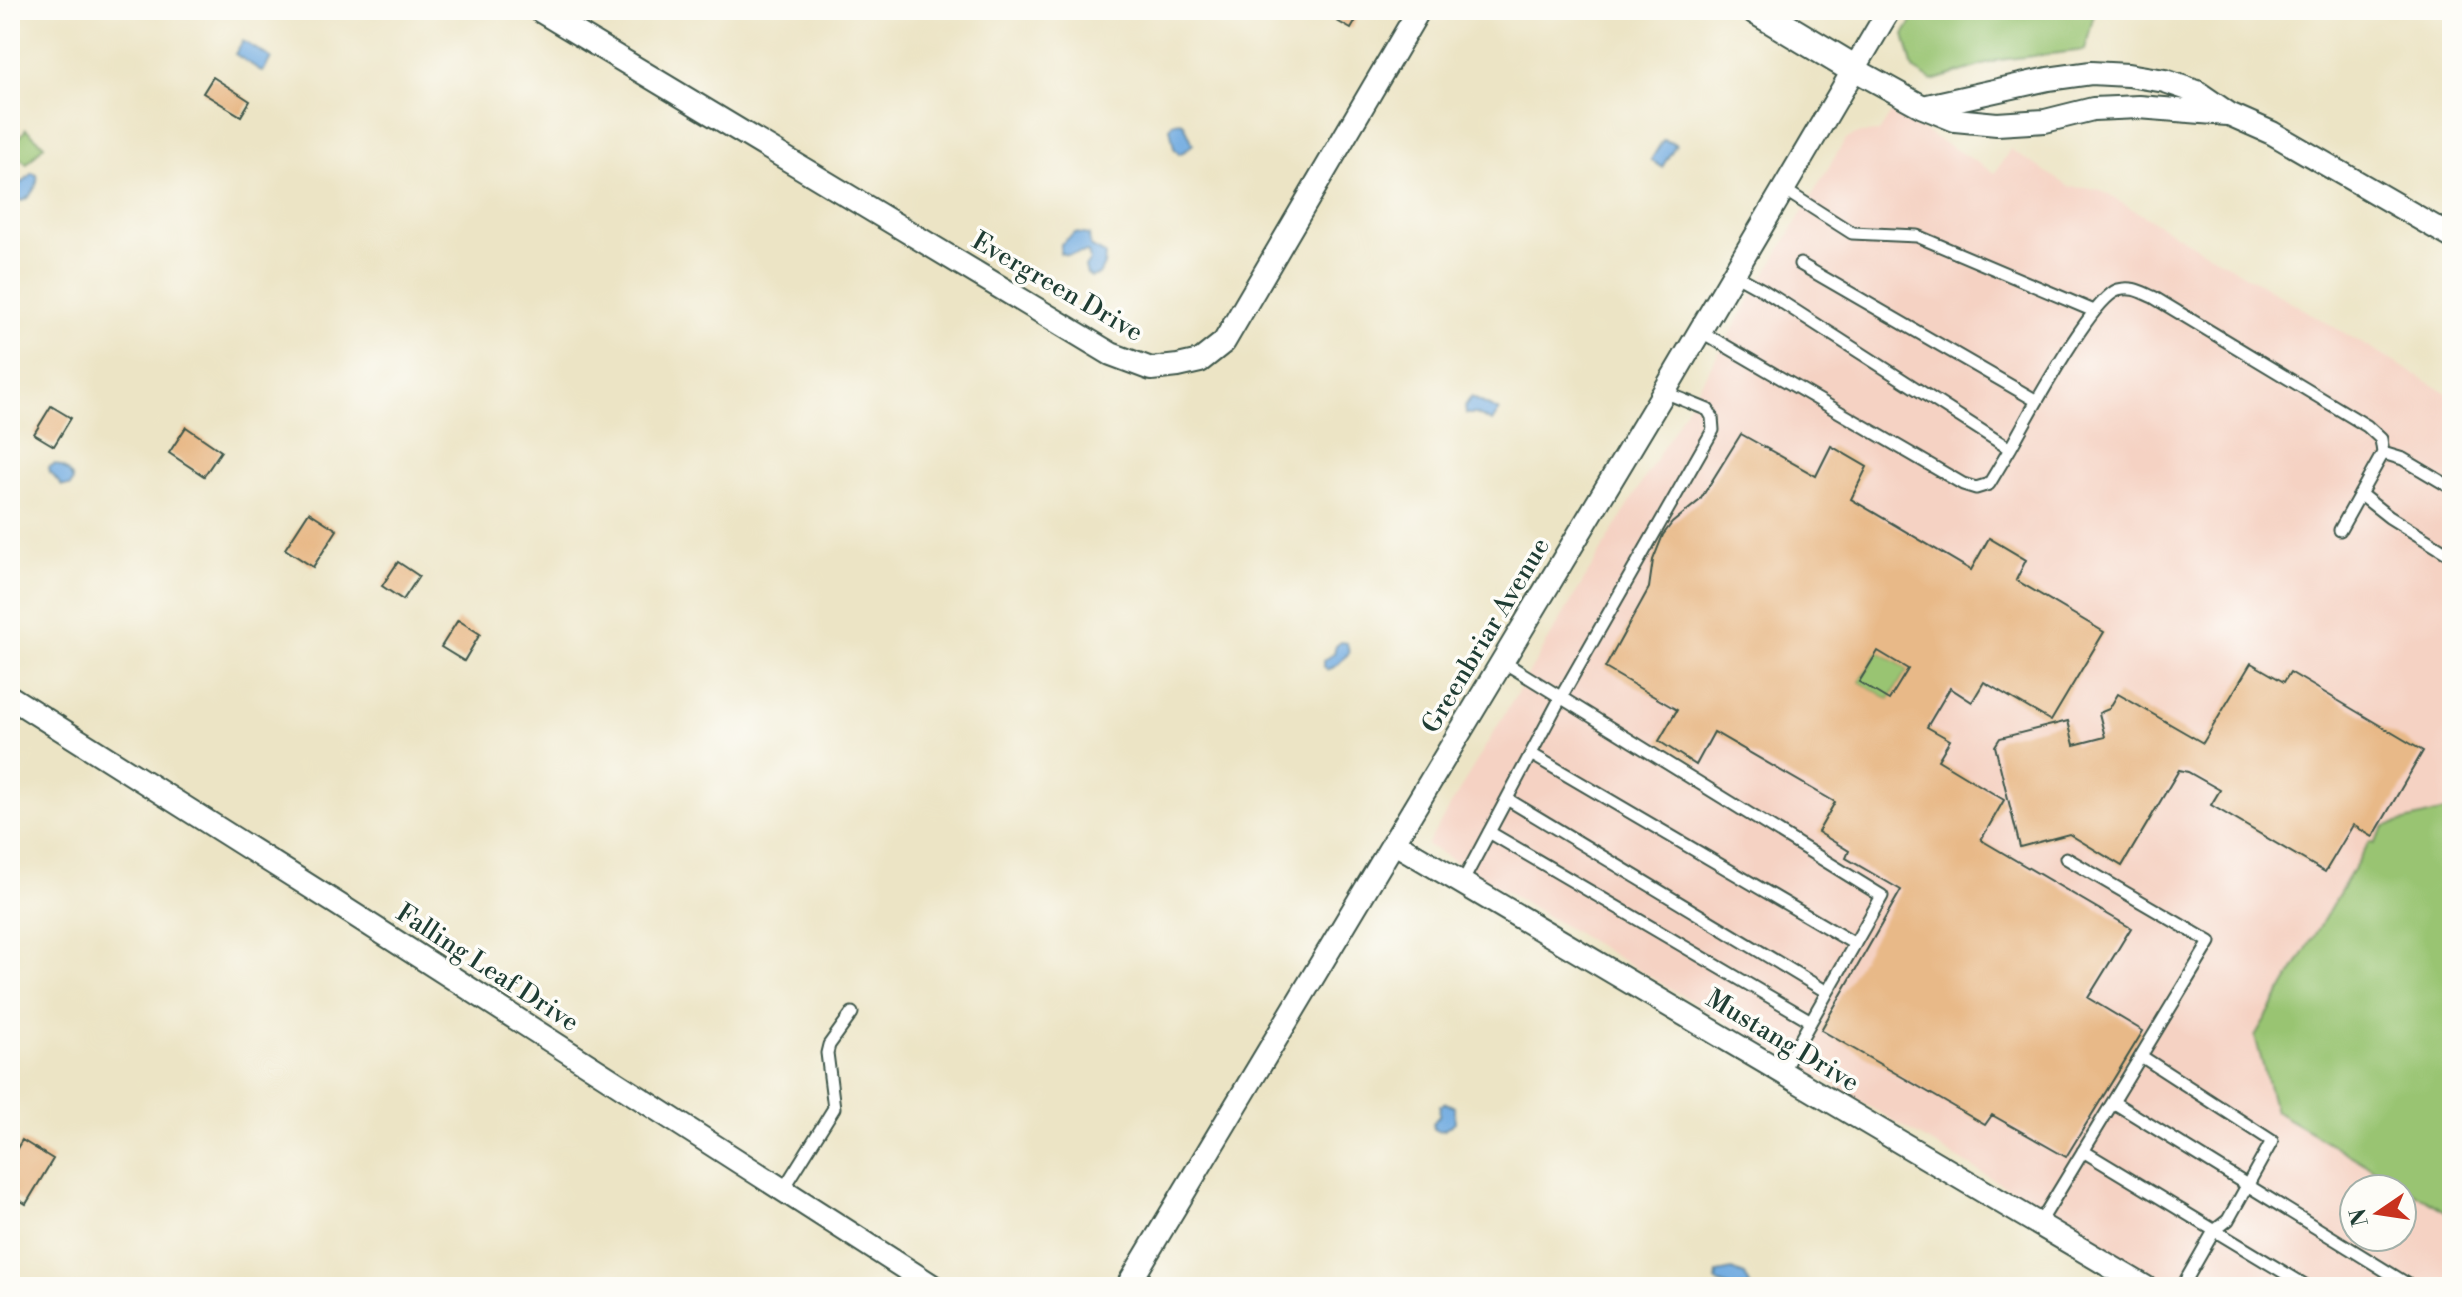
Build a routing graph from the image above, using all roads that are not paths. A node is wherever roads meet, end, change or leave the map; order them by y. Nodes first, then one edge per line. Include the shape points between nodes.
1 (539, 10) edge
2 (1419, 10) edge
3 (1756, 10) edge
4 (1889, 10) edge
5 (1854, 69) junction
6 (1923, 107) junction
7 (2229, 114) junction
8 (1783, 189) junction
9 (2452, 237) edge
10 (1800, 264) dead end
11 (1734, 274) junction
12 (2094, 311) junction
13 (1700, 331) junction
14 (1664, 392) junction
15 (2037, 401) junction
16 (2010, 449) junction
17 (2383, 453) junction
18 (2452, 488) edge
19 (2360, 494) junction
20 (2340, 530) dead end
21 (2452, 556) edge
22 (1502, 660) junction
23 (10, 697) edge
24 (1561, 697) junction
25 (1531, 754) junction
26 (1507, 799) junction
27 (1489, 832) junction
28 (1393, 842) junction
29 (2066, 858) dead end
30 (1462, 883) junction
31 (1855, 944) junction
32 (1827, 992) junction
33 (852, 1013) dead end
34 (1811, 1021) junction
35 (2141, 1056) junction
36 (1782, 1072) junction
37 (2113, 1102) junction
38 (2083, 1151) junction
39 (2247, 1187) junction
40 (783, 1190) junction
41 (2039, 1224) junction
42 (2214, 1231) junction
43 (934, 1287) edge
44 (1127, 1287) edge
45 (2145, 1287) edge
46 (2182, 1287) edge
47 (2308, 1287) edge
48 (2412, 1287) edge

1 - 2 street, Evergreen Drive via 1111,354 1151,369 1200,361 1224,342
3 - 5 street
4 - 5 street, Greenbriar Avenue
5 - 6 street
5 - 8 street, Greenbriar Avenue
6 - 7 street via 1955,120 1997,124 2139,107
6 - 7 street via 2091,73 2165,81 2197,92
7 - 9 street via 2272,133
8 - 11 street, Greenbriar Avenue
8 - 12 lane via 1852,233 1917,236
10 - 15 lane
11 - 13 street, Greenbriar Avenue
11 - 16 lane
12 - 15 lane
12 - 17 lane via 2117,290 2132,288 2153,297 2367,426 2381,439
13 - 14 street, Greenbriar Avenue
13 - 16 lane via 1963,484 1989,484
14 - 22 street, Greenbriar Avenue
14 - 24 lane via 1708,410 1713,430
15 - 16 lane
17 - 18 lane
17 - 19 lane
19 - 20 lane
19 - 21 lane
22 - 24 lane
22 - 28 street, Greenbriar Avenue
23 - 40 street, Falling Leaf Drive
24 - 25 lane
24 - 31 lane via 1882,896
25 - 26 lane
25 - 31 lane
26 - 27 lane
26 - 32 lane
27 - 30 lane
27 - 34 lane
28 - 30 street, Mustang Drive
28 - 44 street, Greenbriar Avenue
29 - 35 lane via 2210,942
30 - 36 street, Mustang Drive
31 - 32 lane
32 - 34 lane
33 - 40 lane via 827,1053 834,1108
34 - 36 lane
35 - 37 lane
35 - 39 lane via 2272,1141
36 - 41 street, Mustang Drive
37 - 38 lane
37 - 39 lane
38 - 41 lane
38 - 42 lane
39 - 42 lane via 2228,1220
39 - 48 lane
40 - 43 street, Falling Leaf Drive
41 - 45 street, Mustang Drive
42 - 46 lane
42 - 47 lane

